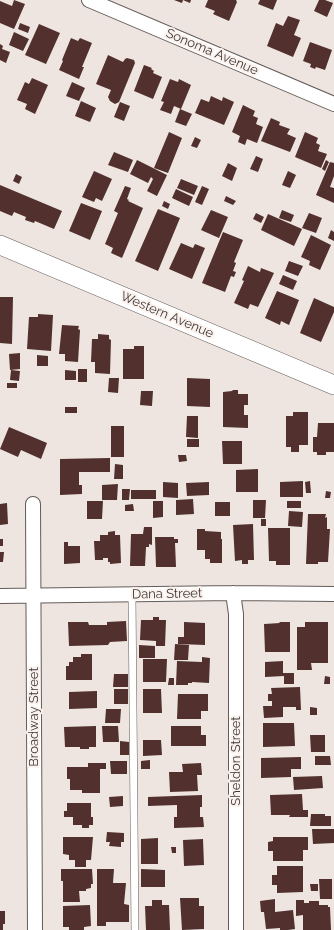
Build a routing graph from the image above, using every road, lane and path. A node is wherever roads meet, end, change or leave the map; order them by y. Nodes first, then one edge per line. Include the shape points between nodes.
1 (89, 0) edge
2 (334, 104) edge
3 (0, 245) edge
4 (334, 385) edge
5 (33, 504) dead end
6 (234, 593) junction
7 (132, 594) junction
8 (334, 594) edge
9 (0, 596) edge
10 (33, 596) junction
11 (35, 930) edge
12 (135, 930) edge
13 (236, 930) edge

1 - 2 street, Sonoma Avenue
3 - 4 street, Western Avenue
5 - 10 street, Broadway Street
6 - 7 street, Dana Street
6 - 8 street, Dana Street
6 - 13 street, Sheldon Street
7 - 10 street, Dana Street
7 - 12 lane
9 - 10 street, Dana Street
10 - 11 street, Broadway Street

